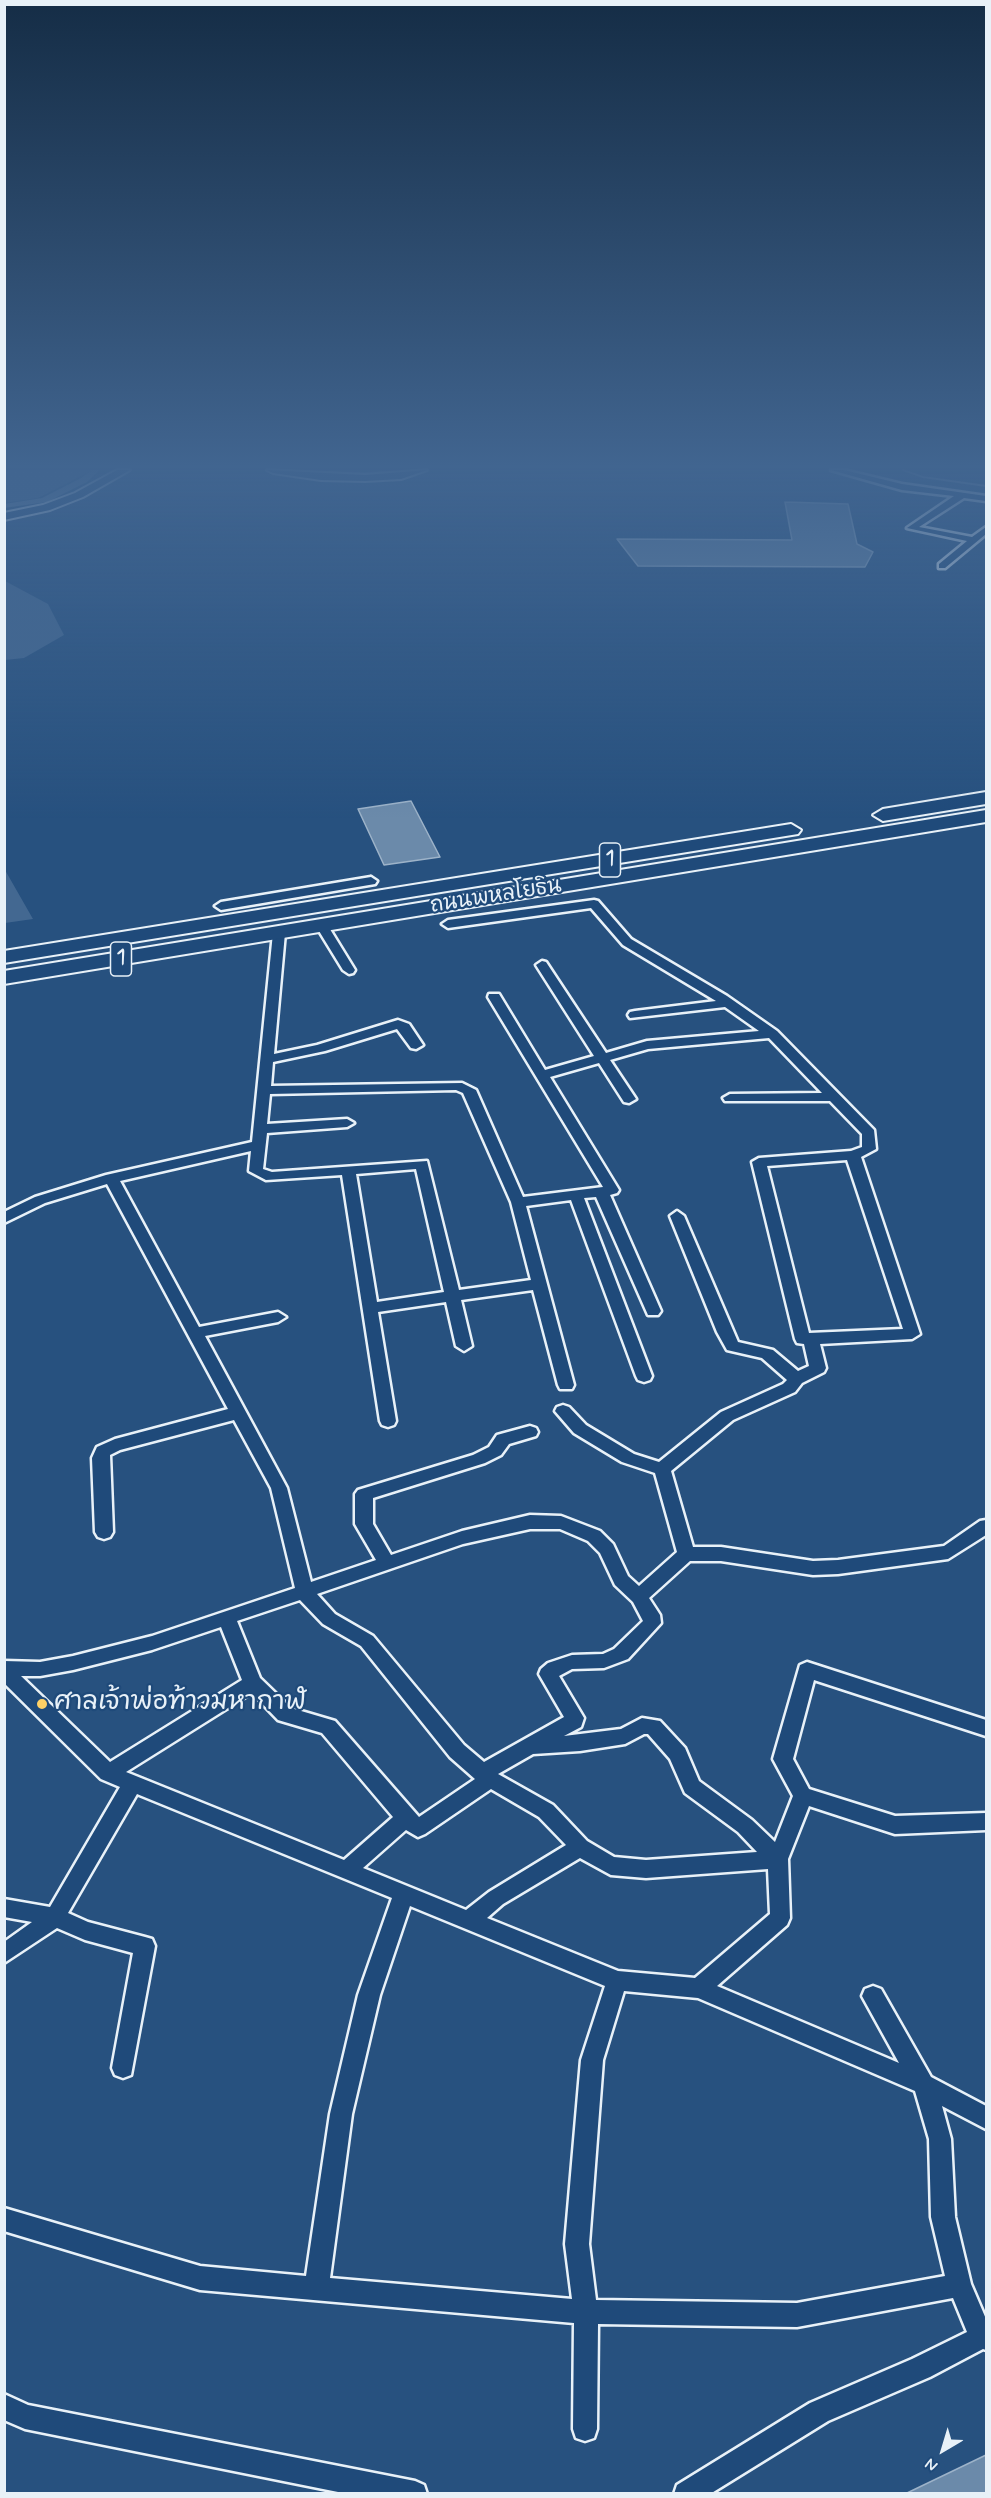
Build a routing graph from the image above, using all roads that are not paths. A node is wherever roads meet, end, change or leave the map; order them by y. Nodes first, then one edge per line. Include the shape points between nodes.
1 (987, 798) edge
2 (987, 816) edge
3 (371, 880) dead end
4 (231, 922) junction
5 (448, 924) dead end
6 (322, 926) junction
7 (279, 933) junction
8 (4, 957) edge
9 (542, 965) dead end
10 (349, 969) dead end
11 (4, 978) edge
12 (494, 998) dead end
13 (727, 1002) junction
14 (635, 1015) dead end
15 (772, 1034) junction
16 (416, 1045) dead end
17 (602, 1057) junction
18 (268, 1059) junction
19 (541, 1075) junction
20 (265, 1090) junction
21 (835, 1097) junction
22 (730, 1098) dead end
23 (629, 1099) dead end
24 (347, 1123) dead end
25 (261, 1129) junction
26 (260, 1145) junction
27 (853, 1155) junction
28 (348, 1170) junction
29 (111, 1179) junction
30 (601, 1192) junction
31 (576, 1194) junction
32 (518, 1202) junction
33 (678, 1216) dead end
34 (4, 1218) edge
35 (540, 1284) junction
36 (453, 1296) junction
37 (370, 1308) junction
38 (653, 1311) dead end
39 (278, 1317) dead end
40 (195, 1333) junction
41 (811, 1339) junction
42 (464, 1346) dead end
43 (644, 1376) dead end
44 (796, 1379) junction
45 (566, 1385) dead end
46 (563, 1411) dead end
47 (237, 1413) junction
48 (388, 1421) dead end
49 (530, 1431) dead end
50 (662, 1469) junction
51 (987, 1526) edge
52 (104, 1532) dead end
53 (686, 1554) junction
54 (387, 1564) junction
55 (305, 1593) junction
56 (639, 1597) junction
57 (227, 1619) junction
58 (4, 1670) edge
59 (253, 1683) junction
60 (987, 1728) edge
61 (531, 1746) junction
62 (108, 1773) junction
63 (486, 1776) junction
64 (133, 1783) junction
65 (803, 1796) junction
66 (406, 1818) junction
67 (987, 1822) edge
68 (580, 1847) junction
69 (778, 1859) junction
70 (347, 1870) junction
71 (403, 1895) junction
72 (4, 1908) edge
73 (55, 1917) junction
74 (468, 1921) junction
75 (4, 1954) edge
76 (617, 1981) junction
77 (699, 1988) junction
78 (873, 1996) dead end
79 (123, 2068) dead end
80 (923, 2084) junction
81 (987, 2118) edge
82 (4, 2219) edge
83 (959, 2285) junction
84 (316, 2290) junction
85 (586, 2312) junction
86 (984, 2337) edge
87 (4, 2406) edge
88 (585, 2428) dead end
89 (415, 2493) edge
90 (686, 2493) edge

1 - 4 highway, ถนนพหลโยธิน / 1
2 - 6 highway, ถนนพหลโยธิน / 1
3 - 4 street
4 - 7 highway, ถนนพหลโยธิน / 1
4 - 8 highway, ถนนพหลโยธิน / 1
4 - 11 highway, ถนนพหลโยธิน / 1
5 - 13 street via 594,904 627,942
6 - 7 highway, ถนนพหลโยธิน / 1
6 - 10 street
7 - 18 street
9 - 17 street
12 - 19 street
13 - 14 street
13 - 15 street
15 - 17 street via 647,1045
15 - 21 street
16 - 18 street via 398,1024
17 - 19 street
17 - 23 street
18 - 20 street
19 - 30 street via 612,1190
20 - 25 street
20 - 32 street via 465,1087 476,1102
21 - 22 street
21 - 27 street via 869,1133 869,1149
24 - 25 street
25 - 26 street
26 - 28 street via 256,1171 271,1177
26 - 29 street
27 - 41 street via 759,1161 803,1339
27 - 41 street via 912,1334
28 - 36 street via 422,1164
28 - 37 street
29 - 34 street via 40,1200
29 - 40 street
30 - 31 street
30 - 38 street
31 - 32 street
31 - 43 street
32 - 35 street
33 - 44 street via 734,1346 767,1354
35 - 36 street
35 - 45 street
36 - 37 street
36 - 42 street
37 - 48 street
39 - 40 street
40 - 47 street
41 - 44 street via 818,1368
44 - 50 street via 789,1388 727,1416
46 - 50 street via 580,1429 628,1458
47 - 52 street via 103,1451 100,1458
47 - 55 street via 279,1488
49 - 54 street via 503,1439 495,1450 479,1459 364,1494 364,1524
50 - 53 street
51 - 53 street via 948,1552 838,1567 813,1568 721,1554
53 - 56 street
54 - 55 street
54 - 56 street via 530,1522 561,1523 594,1536 607,1549 621,1580
55 - 57 street
55 - 63 street via 329,1619 367,1641 457,1751
56 - 61 street via 652,1623 621,1654 604,1661 572,1662 551,1670 548,1676 574,1719
57 - 58 street via 73,1663
57 - 59 street
58 - 62 street
59 - 62 street
59 - 66 street via 285,1714 328,1727
60 - 65 street via 807,1670 783,1759
61 - 63 street
61 - 69 street via 625,1737 642,1726 653,1727 678,1754 692,1787 745,1826
62 - 64 street
63 - 66 street via 418,1828
63 - 68 street via 546,1811
64 - 70 street
64 - 73 street
65 - 67 street via 895,1825
65 - 69 street
66 - 70 street
68 - 69 street via 611,1866 646,1869
68 - 74 street via 511,1888
69 - 77 street via 780,1918
70 - 71 street
71 - 74 street
71 - 84 street via 369,1995 341,2114
72 - 73 street
73 - 75 street
73 - 79 street via 85,1931 146,1946
74 - 76 street
76 - 77 street
76 - 85 street via 592,2060 578,2244
77 - 80 street
78 - 80 street
80 - 81 street
80 - 83 street via 938,2127 943,2217
82 - 84 street via 200,2278
83 - 85 street via 797,2314
83 - 86 street
84 - 85 street
85 - 88 street
86 - 90 street via 819,2412
87 - 89 street via 25,2417

